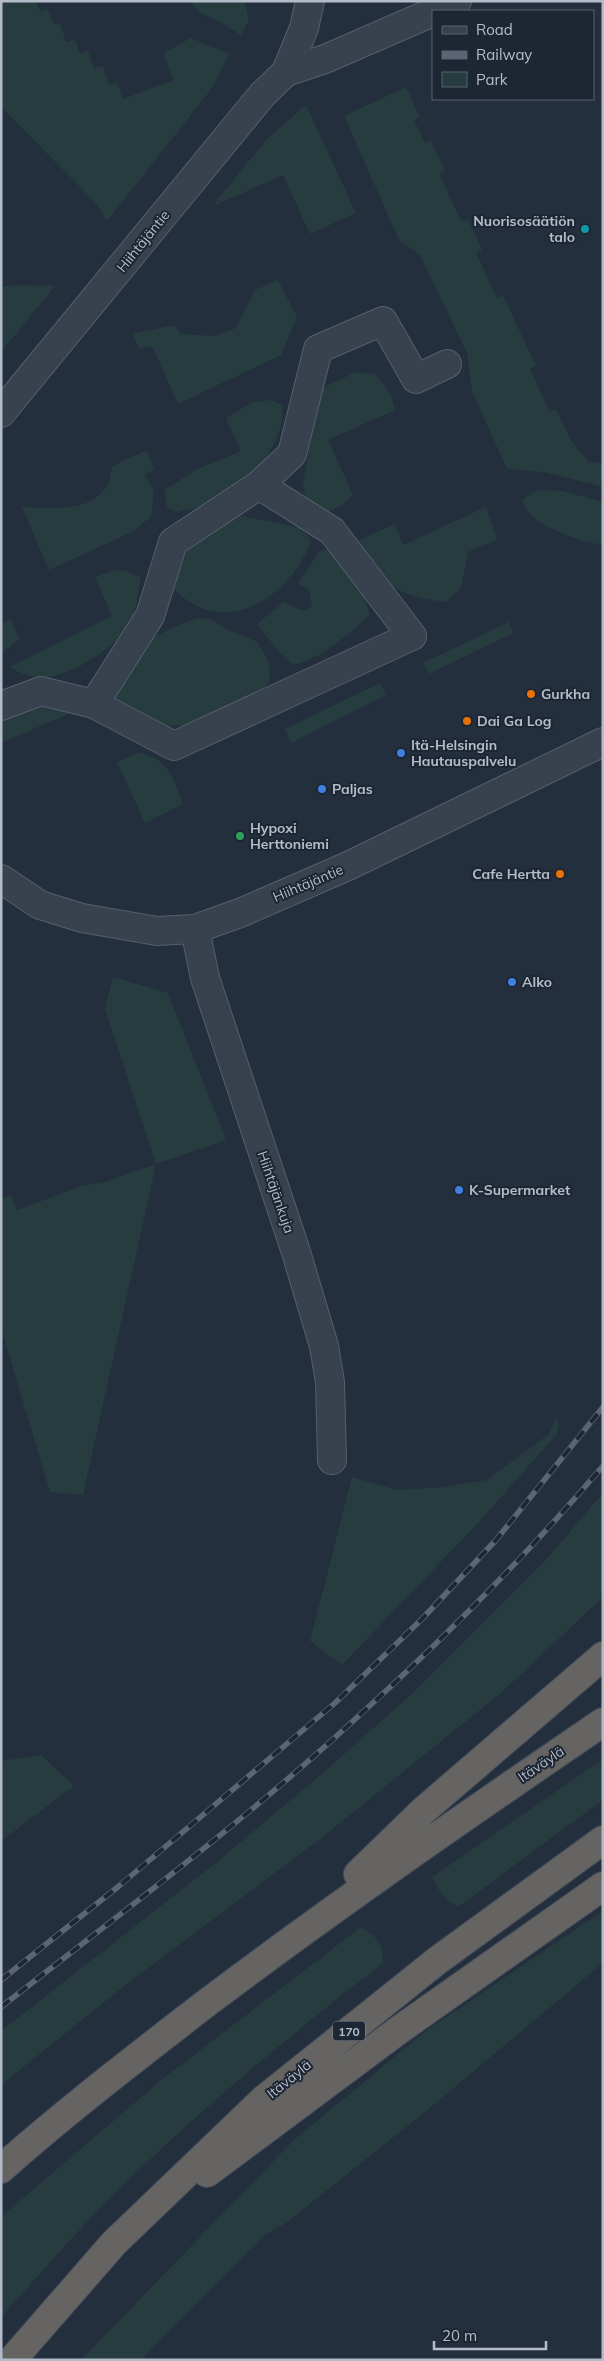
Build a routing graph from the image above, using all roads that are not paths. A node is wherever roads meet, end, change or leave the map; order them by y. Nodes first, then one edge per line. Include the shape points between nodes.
1 (310, 1) edge
2 (457, 1) edge
3 (437, 10) edge
4 (432, 12) edge
5 (286, 72) junction
6 (447, 364) dead end
7 (1, 413) edge
8 (259, 485) junction
9 (94, 704) junction
10 (1, 706) edge
11 (603, 742) edge
12 (1, 879) edge
13 (195, 929) junction
14 (332, 1460) dead end
15 (603, 1656) edge
16 (603, 1722) edge
17 (603, 1840) edge
18 (603, 1886) edge
19 (291, 1939) junction
20 (42, 2132) junction
21 (1, 2164) edge
22 (1, 2169) edge
23 (114, 2243) junction
24 (12, 2360) edge

1 - 5 street, Hiihtäjäntie via 304,28
2 - 3 street, Hiihtäjäntie
4 - 5 street, Hiihtäjäntie via 325,59
5 - 7 street, Hiihtäjäntie via 262,95
6 - 8 street via 416,379 383,320 318,349 292,454
8 - 9 street via 173,542 150,616
8 - 9 street via 332,531 412,636 174,746
9 - 10 street via 41,691
11 - 13 street, Hiihtäjäntie via 348,866
12 - 13 street, Hiihtäjäntie via 40,905 82,918 157,931
13 - 14 street, Hiihtäjänkuja via 205,978 324,1346 330,1382
15 - 19 highway via 424,1810
16 - 19 highway, Itäväylä
17 - 23 highway, Itäväylä / 170 via 438,1960 263,2100
18 - 23 highway via 399,2030
19 - 20 highway, Itäväylä
20 - 21 highway
20 - 22 highway, Itäväylä
23 - 24 highway, Itäväylä / 170

